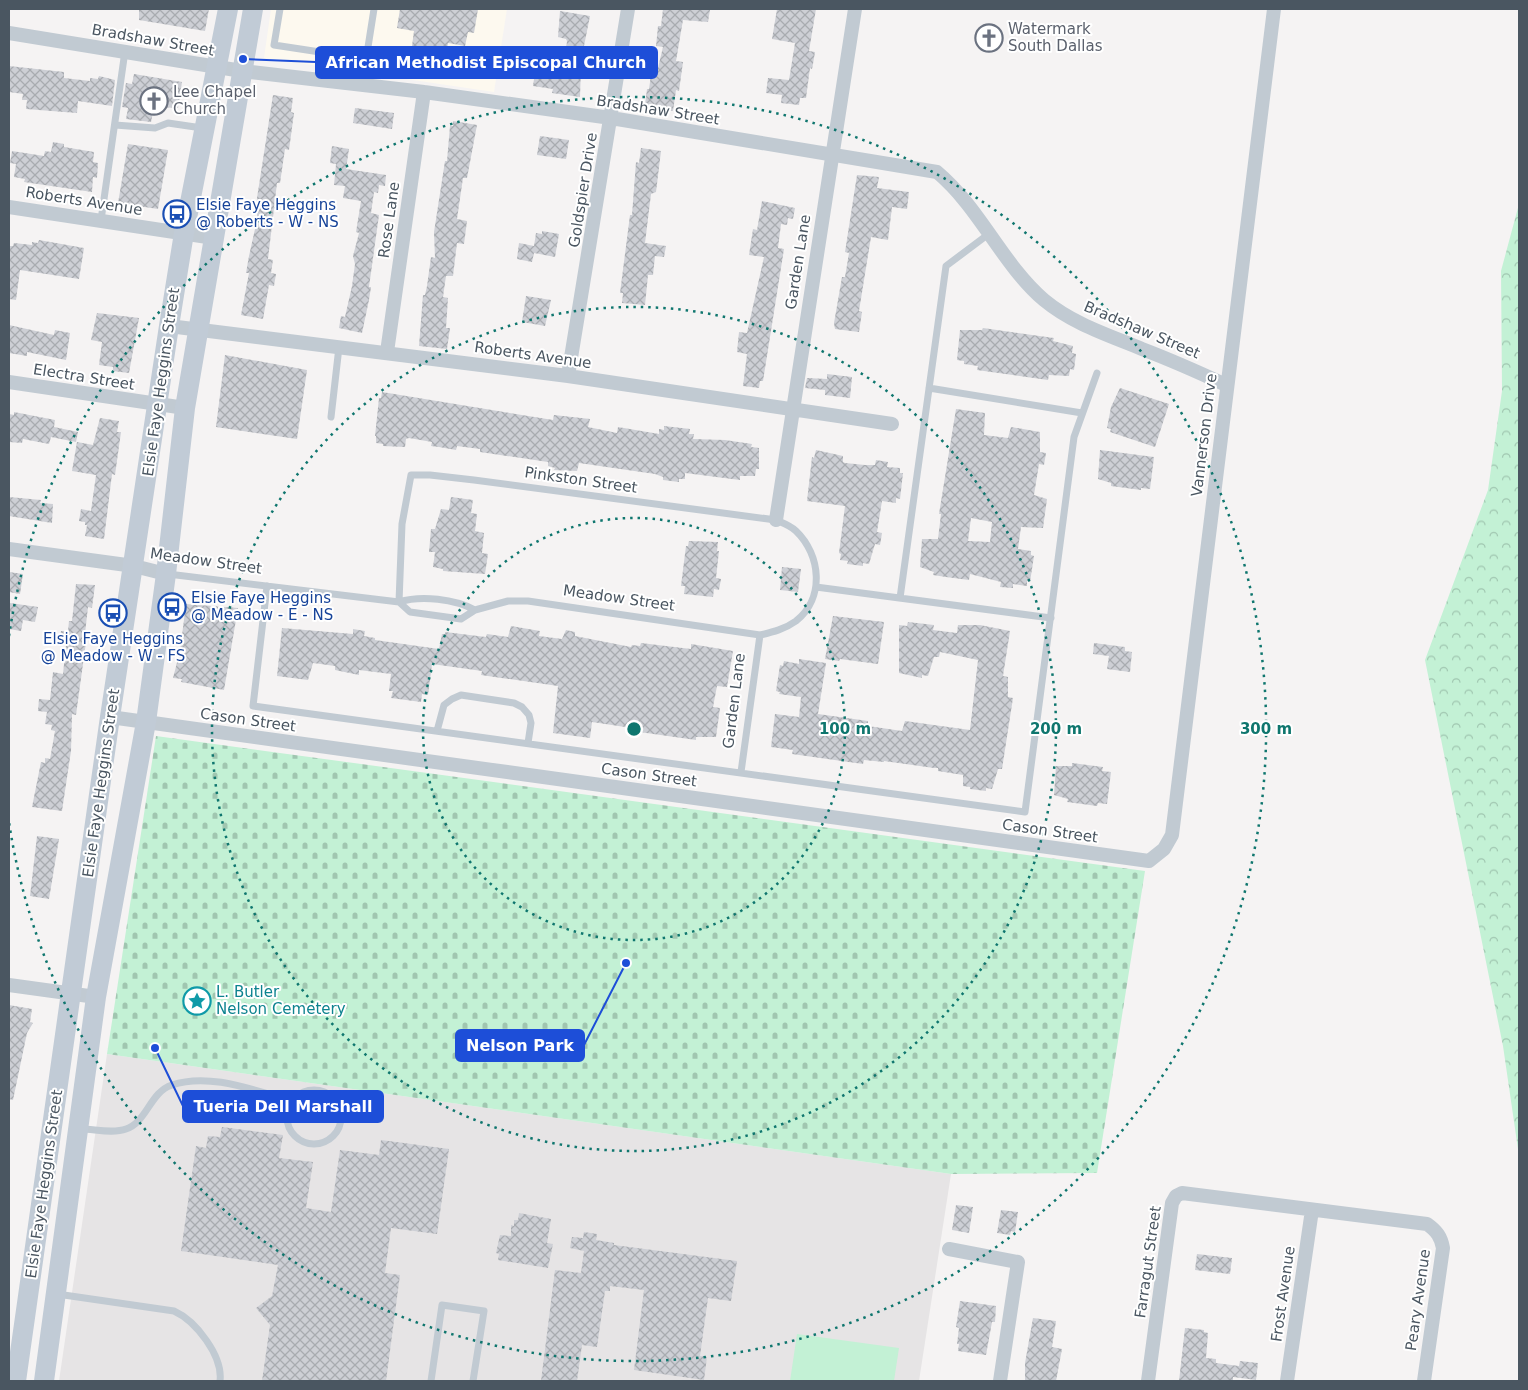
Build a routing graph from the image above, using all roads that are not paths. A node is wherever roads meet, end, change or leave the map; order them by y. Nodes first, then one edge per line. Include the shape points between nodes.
1 (228, 9) edge
2 (253, 9) edge
3 (280, 9) edge
4 (374, 9) edge
5 (628, 9) edge
6 (854, 9) edge
7 (1274, 9) edge
8 (9, 33) edge
9 (125, 51) junction
10 (366, 59) junction
11 (218, 67) junction
12 (242, 72) junction
13 (362, 85) junction
14 (424, 92) junction
15 (611, 118) junction
16 (115, 125) junction
17 (205, 129) junction
18 (832, 155) junction
19 (9, 206) edge
20 (101, 220) junction
21 (184, 233) junction
22 (990, 233) junction
23 (214, 238) junction
24 (169, 326) junction
25 (199, 331) junction
26 (339, 347) junction
27 (387, 352) junction
28 (1097, 373) dead end
29 (568, 376) junction
30 (9, 382) edge
31 (1226, 384) junction
32 (929, 388) junction
33 (157, 404) junction
34 (185, 408) junction
35 (791, 410) junction
36 (1082, 413) junction
37 (331, 417) dead end
38 (892, 424) dead end
39 (776, 520) junction
40 (9, 549) edge
41 (134, 566) junction
42 (166, 574) junction
43 (267, 586) junction
44 (816, 587) junction
45 (900, 598) junction
46 (399, 602) junction
47 (476, 610) junction
48 (1051, 618) junction
49 (760, 634) junction
50 (110, 718) junction
51 (146, 722) junction
52 (438, 731) junction
53 (528, 743) junction
54 (741, 772) junction
55 (1172, 835) joint
56 (9, 985) edge
57 (71, 993) junction
58 (96, 997) junction
59 (292, 1101) junction
60 (52, 1125) junction
61 (78, 1128) junction
62 (1312, 1210) junction
63 (949, 1250) dead end
64 (56, 1294) junction
65 (16, 1381) edge
66 (44, 1381) edge
67 (220, 1381) edge
68 (431, 1381) edge
69 (474, 1381) edge
70 (1000, 1381) edge
71 (1148, 1381) edge
72 (1287, 1381) edge
73 (1424, 1381) edge

1 - 11 main road, Elsie Faye Heggins Street
2 - 12 main road, Elsie Faye Heggins Street
3 - 10 lane via 274,45
4 - 10 lane
5 - 15 street, Goldspier Drive
6 - 18 street, Garden Lane
7 - 31 street, Vannerson Drive
8 - 9 street, Bradshaw Street
9 - 11 street, Bradshaw Street
9 - 16 lane
10 - 13 lane
11 - 12 street, Bradshaw Street
11 - 17 main road, Elsie Faye Heggins Street
12 - 13 street, Bradshaw Street
12 - 23 main road, Elsie Faye Heggins Street
13 - 14 street, Bradshaw Street
14 - 15 street, Bradshaw Street
14 - 27 street, Rose Lane
15 - 18 street, Bradshaw Street
15 - 29 street, Goldspier Drive
16 - 17 lane via 155,128 168,123
16 - 20 lane
17 - 21 main road, Elsie Faye Heggins Street
18 - 22 street, Bradshaw Street via 937,172 954,186
18 - 35 street, Garden Lane
19 - 20 street, Roberts Avenue
20 - 21 street, Roberts Avenue
21 - 23 street, Roberts Avenue
21 - 24 main road, Elsie Faye Heggins Street
22 - 31 street, Bradshaw Street via 1043,299 1068,317
22 - 32 lane via 946,266
23 - 25 main road, Elsie Faye Heggins Street
24 - 25 street, Roberts Avenue
24 - 33 main road, Elsie Faye Heggins Street
25 - 26 street, Roberts Avenue
25 - 34 main road, Elsie Faye Heggins Street
26 - 27 street, Roberts Avenue
26 - 37 lane
27 - 29 street, Roberts Avenue
28 - 36 lane
29 - 35 street, Roberts Avenue
30 - 33 street, Electra Street
31 - 55 street, Vannerson Drive
32 - 36 lane
32 - 45 lane
33 - 34 street, Electra Street
33 - 41 main road, Elsie Faye Heggins Street
34 - 42 main road, Elsie Faye Heggins Street
35 - 38 street, Roberts Avenue
35 - 39 street, Garden Lane
36 - 48 lane via 1074,437
39 - 44 lane via 795,530 809,546 816,566
39 - 46 lane, Pinkston Street via 411,475 402,524
40 - 41 street, Meadow Street
41 - 42 street, Meadow Street
41 - 50 main road, Elsie Faye Heggins Street
42 - 43 lane, Meadow Street
42 - 51 main road, Elsie Faye Heggins Street
43 - 46 lane, Meadow Street
43 - 52 lane via 253,706
44 - 45 lane
44 - 49 lane via 809,606 796,621 779,631
45 - 48 lane
46 - 47 lane, Meadow Street via 413,598 465,604
46 - 47 lane, Meadow Street via 410,612 461,619
47 - 49 lane, Meadow Street via 508,601 528,602
48 - 54 lane via 1025,812
49 - 54 lane, Garden Lane
50 - 51 street, Cason Street
50 - 57 main road, Elsie Faye Heggins Street
51 - 55 street, Cason Street via 1149,861 1164,850
51 - 58 main road, Elsie Faye Heggins Street
52 - 53 lane
52 - 53 lane via 444,706 461,695 522,707 531,723
53 - 54 lane
56 - 57 street
57 - 58 street
57 - 60 main road, Elsie Faye Heggins Street
58 - 61 main road, Elsie Faye Heggins Street
59 - 59 lane via 288,1109 289,1126 300,1140 316,1144 325,1142 338,1130 341,1121 338,1103 324,1091 306,1091
59 - 61 lane via 226,1083 195,1082 172,1085 159,1092 137,1122 126,1129
60 - 61 main road
60 - 65 main road, Elsie Faye Heggins Street
61 - 64 main road, Elsie Faye Heggins Street
62 - 71 street, Farragut Street via 1192,1193 1182,1192 1176,1196 1172,1203
62 - 72 street, Frost Avenue
62 - 73 street, Peary Avenue via 1428,1224 1438,1234 1443,1248
63 - 70 street via 1018,1262
64 - 66 main road, Elsie Faye Heggins Street
64 - 67 lane via 174,1311 188,1317 219,1358
68 - 69 lane via 442,1305 484,1311

